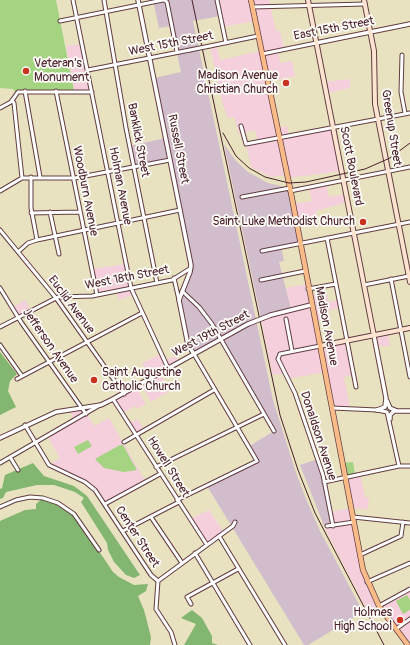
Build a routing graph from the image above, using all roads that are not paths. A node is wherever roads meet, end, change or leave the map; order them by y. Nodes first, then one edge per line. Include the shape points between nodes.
1 (73, 0) edge
2 (104, 0) edge
3 (138, 0) edge
4 (164, 0) edge
5 (217, 0) edge
6 (251, 0) edge
7 (308, 2) edge
8 (364, 2) edge
9 (139, 5) junction
10 (252, 8) junction
11 (106, 11) junction
12 (77, 17) junction
13 (60, 20) dead end
14 (410, 24) edge
15 (371, 32) junction
16 (258, 36) junction
17 (226, 42) junction
18 (316, 43) junction
19 (177, 52) junction
20 (262, 54) junction
21 (402, 55) dead end
22 (150, 58) junction
23 (115, 65) junction
24 (88, 70) junction
25 (25, 91) junction
26 (56, 91) junction
27 (92, 92) junction
28 (12, 100) junction
29 (0, 108) edge
30 (410, 113) edge
31 (405, 114) junction
32 (378, 119) junction
33 (241, 126) dead end
34 (334, 128) junction
35 (279, 138) junction
36 (170, 160) junction
37 (134, 167) junction
38 (410, 167) edge
39 (108, 172) junction
40 (389, 172) junction
41 (31, 177) junction
42 (22, 178) junction
43 (40, 178) junction
44 (73, 178) junction
45 (344, 181) junction
46 (290, 190) junction
47 (0, 191) edge
48 (242, 197) dead end
49 (180, 210) junction
50 (31, 212) junction
51 (50, 212) junction
52 (80, 212) junction
53 (144, 217) junction
54 (410, 222) edge
55 (118, 223) junction
56 (398, 224) junction
57 (0, 230) edge
58 (84, 231) junction
59 (354, 232) junction
60 (55, 237) junction
61 (327, 238) junction
62 (37, 240) junction
63 (300, 243) junction
64 (262, 250) dead end
65 (18, 252) junction
66 (59, 254) dead end
67 (191, 268) junction
68 (305, 271) junction
69 (409, 276) edge
70 (174, 278) junction
71 (391, 279) junction
72 (261, 280) dead end
73 (410, 282) edge
74 (157, 283) junction
75 (336, 284) junction
76 (364, 285) junction
77 (0, 288) edge
78 (131, 288) junction
79 (308, 289) junction
80 (182, 291) junction
81 (97, 295) junction
82 (56, 298) junction
83 (179, 300) junction
84 (311, 305) junction
85 (142, 313) junction
86 (18, 317) junction
87 (286, 319) dead end
88 (0, 327) edge
89 (410, 328) edge
90 (401, 330) junction
91 (374, 336) junction
92 (220, 339) junction
93 (347, 341) junction
94 (88, 342) junction
95 (0, 345) edge
96 (320, 346) junction
97 (292, 351) junction
98 (194, 354) junction
99 (49, 362) junction
100 (168, 368) junction
101 (22, 376) junction
102 (410, 377) edge
103 (17, 379) dead end
104 (356, 387) dead end
105 (214, 390) junction
106 (124, 394) junction
107 (386, 398) junction
108 (114, 399) junction
109 (101, 405) junction
110 (81, 407) junction
111 (332, 408) junction
112 (377, 410) junction
113 (400, 411) junction
114 (410, 411) edge
115 (86, 414) junction
116 (264, 414) junction
117 (390, 419) junction
118 (25, 425) junction
119 (236, 428) junction
120 (274, 430) dead end
121 (137, 434) junction
122 (0, 438) edge
123 (124, 442) dead end
124 (35, 443) junction
125 (10, 457) junction
126 (0, 463) edge
127 (399, 466) junction
128 (410, 466) edge
129 (156, 467) junction
130 (18, 470) dead end
131 (160, 474) junction
132 (345, 477) junction
133 (324, 482) junction
134 (178, 501) junction
135 (105, 504) junction
136 (0, 507) edge
137 (151, 517) junction
138 (353, 520) junction
139 (235, 522) dead end
140 (403, 522) junction
141 (410, 523) edge
142 (327, 526) dead end
143 (333, 526) junction
144 (123, 531) junction
145 (219, 536) junction
146 (207, 545) junction
147 (99, 550) dead end
148 (195, 554) junction
149 (360, 555) junction
150 (182, 563) junction
151 (410, 563) edge
152 (238, 569) junction
153 (158, 581) junction
154 (367, 582) junction
155 (213, 584) junction
156 (410, 589) edge
157 (191, 604) dead end
158 (379, 606) junction
159 (410, 619) edge
160 (396, 629) junction
161 (175, 645) edge
162 (250, 645) edge
163 (285, 645) edge
164 (408, 645) edge

1 - 12 street, Holman Avenue
2 - 11 street, Banklick Street
3 - 9 street, Russell Street
4 - 9 street
4 - 19 street
5 - 17 street
6 - 10 main road, Madison Avenue
7 - 8 street
7 - 10 street
7 - 18 main road, Scott Boulevard
8 - 15 main road, Greenup Street
9 - 11 street
9 - 22 street, Russell Street
10 - 16 main road, Madison Avenue
11 - 12 street
11 - 23 street, Banklick Street
12 - 13 street
12 - 24 street, Holman Avenue
14 - 15 street, East 15th Street
15 - 18 street, East 15th Street
15 - 32 main road, Greenup Street via 374,52 374,96
16 - 17 street, West 15th Street
16 - 20 main road, Madison Avenue
17 - 19 street, West 15th Street, bridge
18 - 20 street, East 15th Street
18 - 34 main road, Scott Boulevard
19 - 22 street, West 15th Street
20 - 35 main road, Madison Avenue
21 - 31 street via 401,92
22 - 23 street, West 15th Street
22 - 36 street, Russell Street
23 - 24 street, West 15th Street
23 - 37 street, Banklick Street
24 - 27 street, Holman Avenue
25 - 26 street
25 - 28 street via 16,93
25 - 43 street
26 - 27 street
26 - 44 street, Woodburn Avenue
27 - 39 street, Holman Avenue
28 - 29 street
28 - 42 street
30 - 31 street
31 - 32 street
32 - 34 street
32 - 40 main road, Greenup Street
33 - 35 street via 246,144
34 - 35 street
34 - 45 main road, Scott Boulevard
35 - 46 main road, Madison Avenue
36 - 37 street
36 - 49 street, Russell Street
37 - 39 street
37 - 53 street, Banklick Street
38 - 40 street
39 - 44 street
39 - 55 street, Holman Avenue
40 - 45 street
40 - 56 main road, Greenup Street
41 - 42 street
41 - 43 street
41 - 50 street
42 - 47 street
43 - 44 street
44 - 52 street, Woodburn Avenue
45 - 46 street
45 - 59 main road, Scott Boulevard
46 - 48 street
46 - 63 main road, Madison Avenue
49 - 53 street
49 - 67 street, Russell Street
50 - 51 street
50 - 62 street
51 - 52 street
51 - 60 street
52 - 58 street, Woodburn Avenue
53 - 55 street
53 - 74 street, Banklick Street
54 - 56 street
55 - 58 street
55 - 78 street, Holman Avenue
56 - 59 street
56 - 69 main road, Greenup Street
57 - 65 street, Euclid Avenue
58 - 60 street
58 - 81 street, Woodburn Avenue
59 - 61 street
59 - 76 main road, Scott Boulevard
60 - 62 street
60 - 66 street
61 - 63 street
61 - 75 street
62 - 65 street via 30,242
63 - 64 street
63 - 68 main road, Madison Avenue
65 - 82 street, Euclid Avenue
67 - 70 street, West 18th Street
67 - 80 street
68 - 72 street
68 - 79 main road, Madison Avenue
69 - 71 street
69 - 73 main road, Greenup Street
70 - 74 street, West 18th Street
70 - 83 street
71 - 76 street
71 - 90 street
74 - 78 street, West 18th Street
75 - 79 street
75 - 93 street
76 - 91 main road, Scott Boulevard
77 - 86 street, Jefferson Avenue
78 - 81 street, West 18th Street
78 - 85 street, Holman Avenue
79 - 84 main road, Madison Avenue
80 - 83 street
80 - 92 street via 202,311
81 - 82 street, West 18th Street
82 - 86 street, West 18th Street
82 - 94 street, Euclid Avenue
83 - 98 street via 188,345
84 - 92 street, West 19th Street, bridge via 271,315
84 - 96 main road, Madison Avenue
85 - 94 street
85 - 100 street, Holman Avenue
86 - 88 street, West 18th Street
86 - 99 street, Jefferson Avenue
87 - 97 street
89 - 90 main road
90 - 91 main road
90 - 102 street
91 - 93 main road
91 - 107 street
92 - 98 street, West 19th Street
92 - 116 street
93 - 96 main road
93 - 104 street
94 - 99 street
94 - 106 street, Euclid Avenue
95 - 101 street
96 - 97 street
96 - 111 main road, Madison Avenue
97 - 133 street, Donaldson Avenue via 279,355 282,368 295,393
98 - 100 street, West 19th Street
98 - 105 street
99 - 101 street
99 - 110 street, Jefferson Avenue
100 - 106 street, West 19th Street
101 - 103 street
105 - 119 street
105 - 121 street
106 - 108 street, West 19th Street
107 - 112 street via 385,407
107 - 113 street via 392,409
108 - 109 street, West 19th Street
108 - 121 street, Howell Street
109 - 110 street
109 - 115 street, West 19th Street
110 - 115 street, Jefferson Avenue
110 - 118 street via 56,412
111 - 112 street
111 - 132 main road, Madison Avenue
112 - 117 street via 387,412
113 - 114 street
113 - 117 street via 392,413
115 - 124 street, West 19th Street
116 - 119 street
116 - 120 street
117 - 127 street
118 - 122 street
118 - 124 street, Center Street
119 - 129 street
119 - 134 street via 257,461
121 - 123 street
121 - 129 street, Howell Street
124 - 125 street, West 19th Street
124 - 135 street, Center Street via 51,467 89,485
125 - 126 street, West 19th Street
125 - 130 street
127 - 128 street
127 - 132 street
129 - 131 street, Howell Street
131 - 134 street, Howell Street
131 - 135 street
132 - 133 street
132 - 138 main road, Madison Avenue
133 - 143 street, Donaldson Avenue
134 - 137 street
134 - 146 street, Howell Street
135 - 144 street, Center Street
136 - 147 street via 30,497 58,503 74,514
137 - 144 street
137 - 150 street
138 - 140 street
138 - 143 street
138 - 149 main road, Madison Avenue
139 - 145 street
140 - 141 street
140 - 149 street via 401,536
142 - 143 street
144 - 153 street, Center Street via 151,575
145 - 146 street
145 - 152 street
146 - 148 street
148 - 150 street
148 - 155 street
149 - 154 main road, Madison Avenue
150 - 153 street
151 - 154 street
152 - 155 street
152 - 163 street
153 - 161 street, Center Street via 156,609 172,632
154 - 158 main road, Madison Avenue
155 - 157 street via 187,597
155 - 162 street
156 - 158 street
158 - 160 main road, Madison Avenue
159 - 160 street
160 - 164 main road, Madison Avenue

